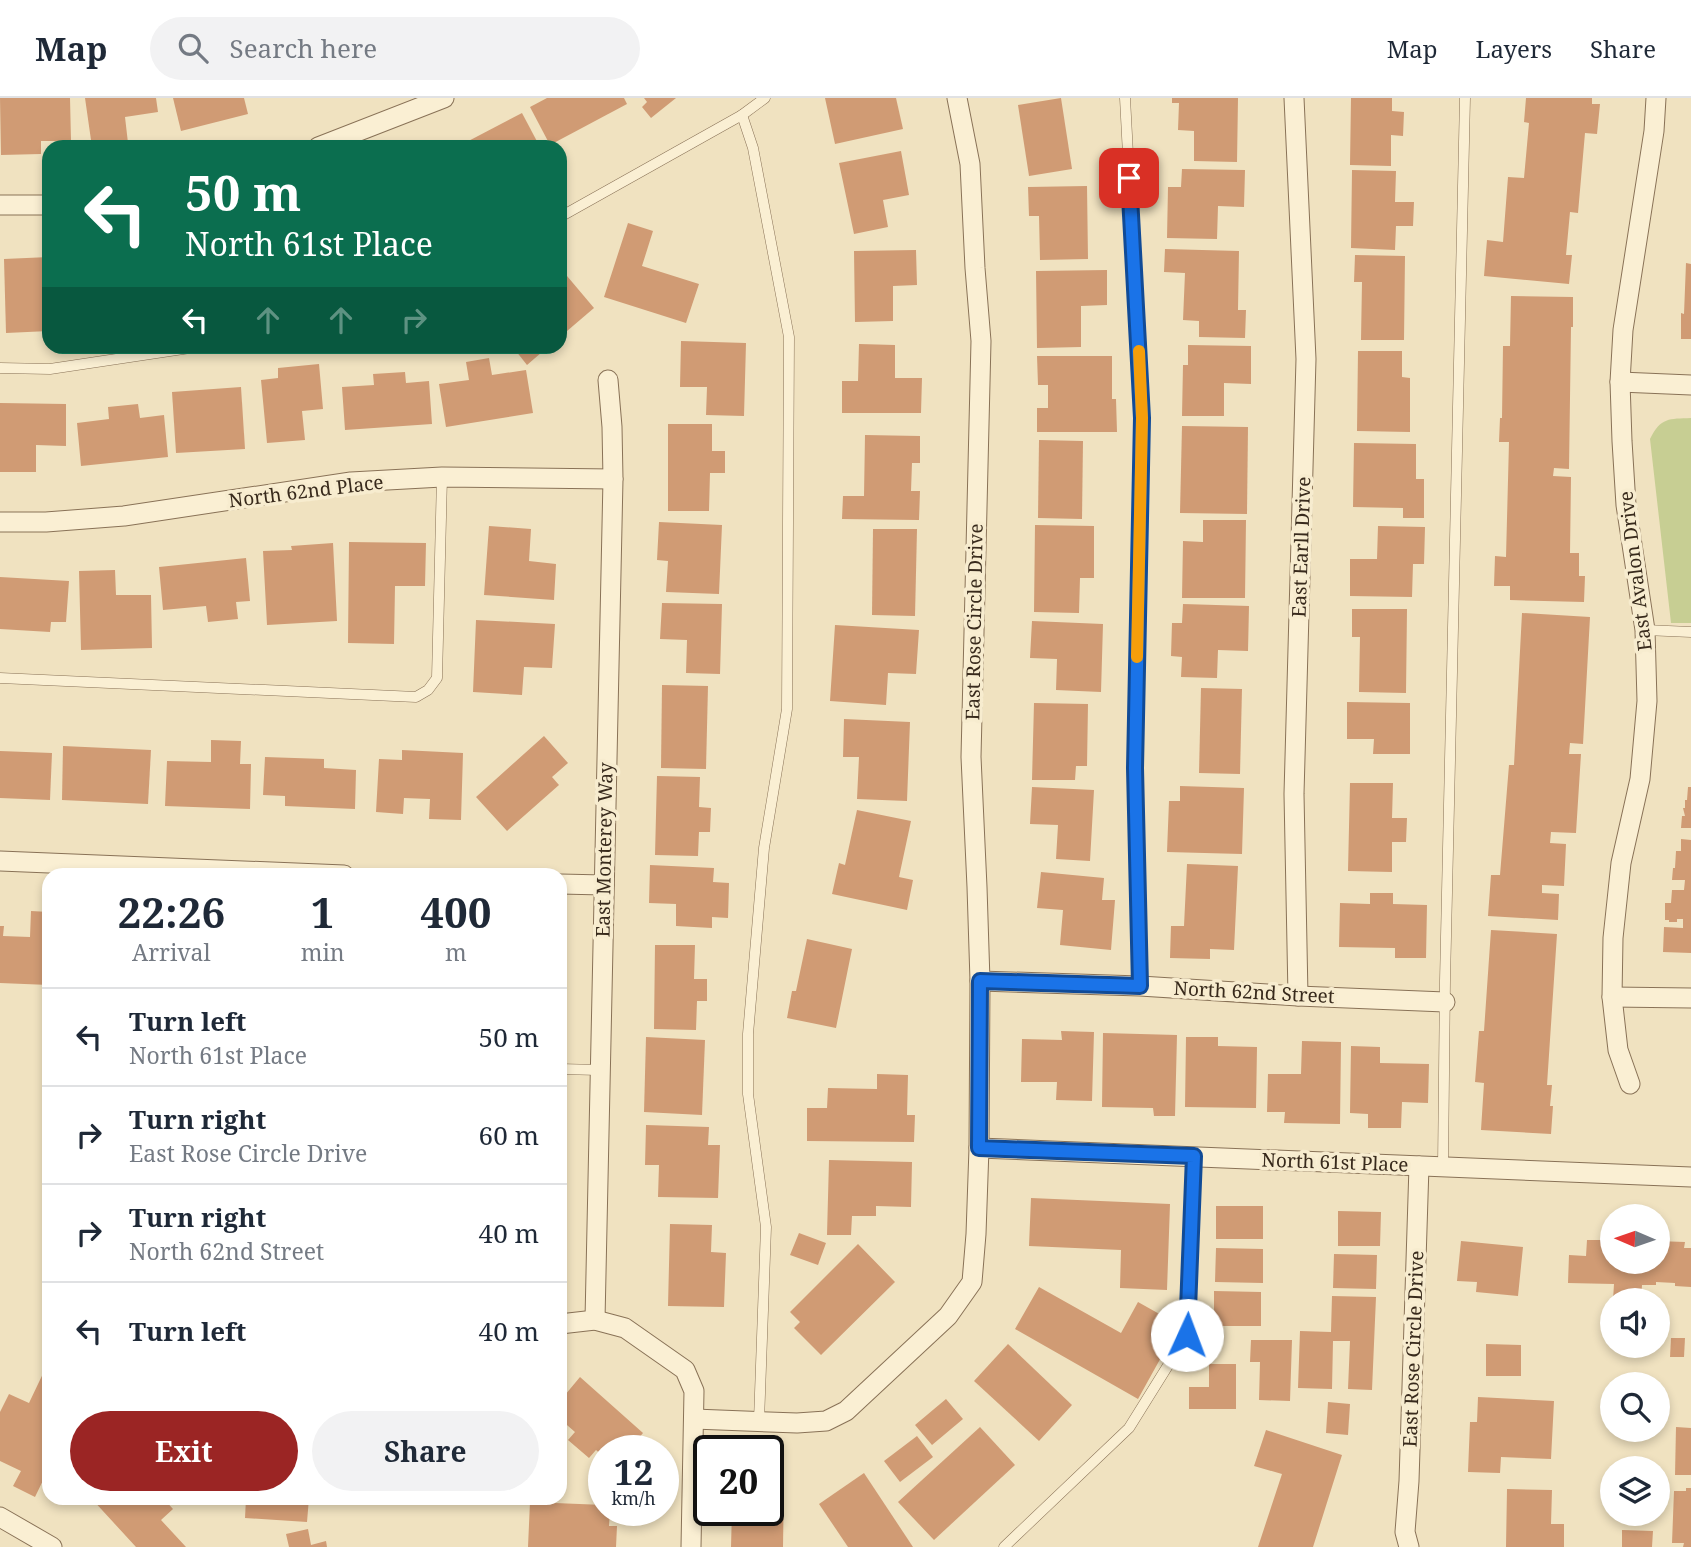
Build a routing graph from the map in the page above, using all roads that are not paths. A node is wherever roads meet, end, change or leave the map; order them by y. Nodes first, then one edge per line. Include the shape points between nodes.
1 (444, 98) edge
2 (765, 98) edge
3 (957, 98) edge
4 (1125, 98) edge
5 (1294, 98) edge
6 (1465, 98) edge
7 (1656, 98) edge
8 (742, 115) junction
9 (336, 140) edge
10 (0, 205) edge
11 (42, 205) edge
12 (567, 213) edge
13 (150, 354) edge
14 (0, 368) edge
15 (608, 380) dead end
16 (1620, 382) junction
17 (1691, 385) edge
18 (442, 477) junction
19 (612, 479) junction
20 (0, 522) edge
21 (1645, 630) junction
22 (1691, 632) edge
23 (0, 678) edge
24 (0, 861) edge
25 (172, 868) edge
26 (567, 884) edge
27 (604, 885) junction
28 (980, 981) junction
29 (1140, 986) junction
30 (1298, 996) junction
31 (1612, 997) junction
32 (1691, 998) edge
33 (1444, 1002) junction
34 (567, 1069) edge
35 (599, 1070) junction
36 (1630, 1084) dead end
37 (979, 1148) junction
38 (1194, 1156) junction
39 (1419, 1166) junction
40 (1443, 1166) junction
41 (1691, 1177) edge
42 (595, 1320) junction
43 (567, 1323) edge
44 (694, 1419) junction
45 (759, 1421) junction
46 (0, 1517) edge
47 (1402, 1542) edge
48 (52, 1547) edge
49 (691, 1547) edge
50 (1004, 1547) edge

1 - 9 street
2 - 8 lane
3 - 28 street, East Rose Circle Drive via 970,164 981,341 971,757
4 - 29 lane via 1142,418 1135,768
5 - 30 street, East Earll Drive via 1306,359 1294,794
6 - 33 lane
7 - 16 street, East Avalon Drive via 1623,330
8 - 12 lane
8 - 45 lane via 753,148 789,337 787,709 764,848 748,1034 748,1094 766,1227
10 - 11 street
13 - 14 lane via 50,369
15 - 19 street, East Monterey Way
16 - 17 street
16 - 21 street, East Avalon Drive via 1626,505
18 - 19 street, North 62nd Place
18 - 20 street, North 62nd Place via 351,482 124,516
18 - 23 lane via 437,678 416,697
19 - 27 street, East Monterey Way
21 - 22 lane
21 - 31 street, East Avalon Drive via 1647,701 1640,779 1621,863
24 - 25 street
26 - 27 street
27 - 35 street, East Monterey Way
28 - 29 street, North 62nd Street
28 - 37 street, East Rose Circle Drive
29 - 30 street, North 62nd Street
30 - 33 street, North 62nd Street
31 - 32 street
31 - 36 street, East Avalon Drive via 1618,1050
33 - 40 lane
34 - 35 lane
35 - 42 street, East Monterey Way
37 - 38 street, North 61st Place
37 - 45 street, East Rose Circle Drive via 972,1282 948,1316 846,1411 826,1422
38 - 39 street, North 61st Place
38 - 50 lane via 1187,1335 1129,1429
39 - 40 street, North 61st Place
39 - 47 street, East Rose Circle Drive via 1409,1481
40 - 41 street, North 61st Place
42 - 43 street
42 - 44 street via 625,1328 685,1370 694,1391
44 - 45 street, East Rose Circle Drive
44 - 49 street
46 - 48 street

